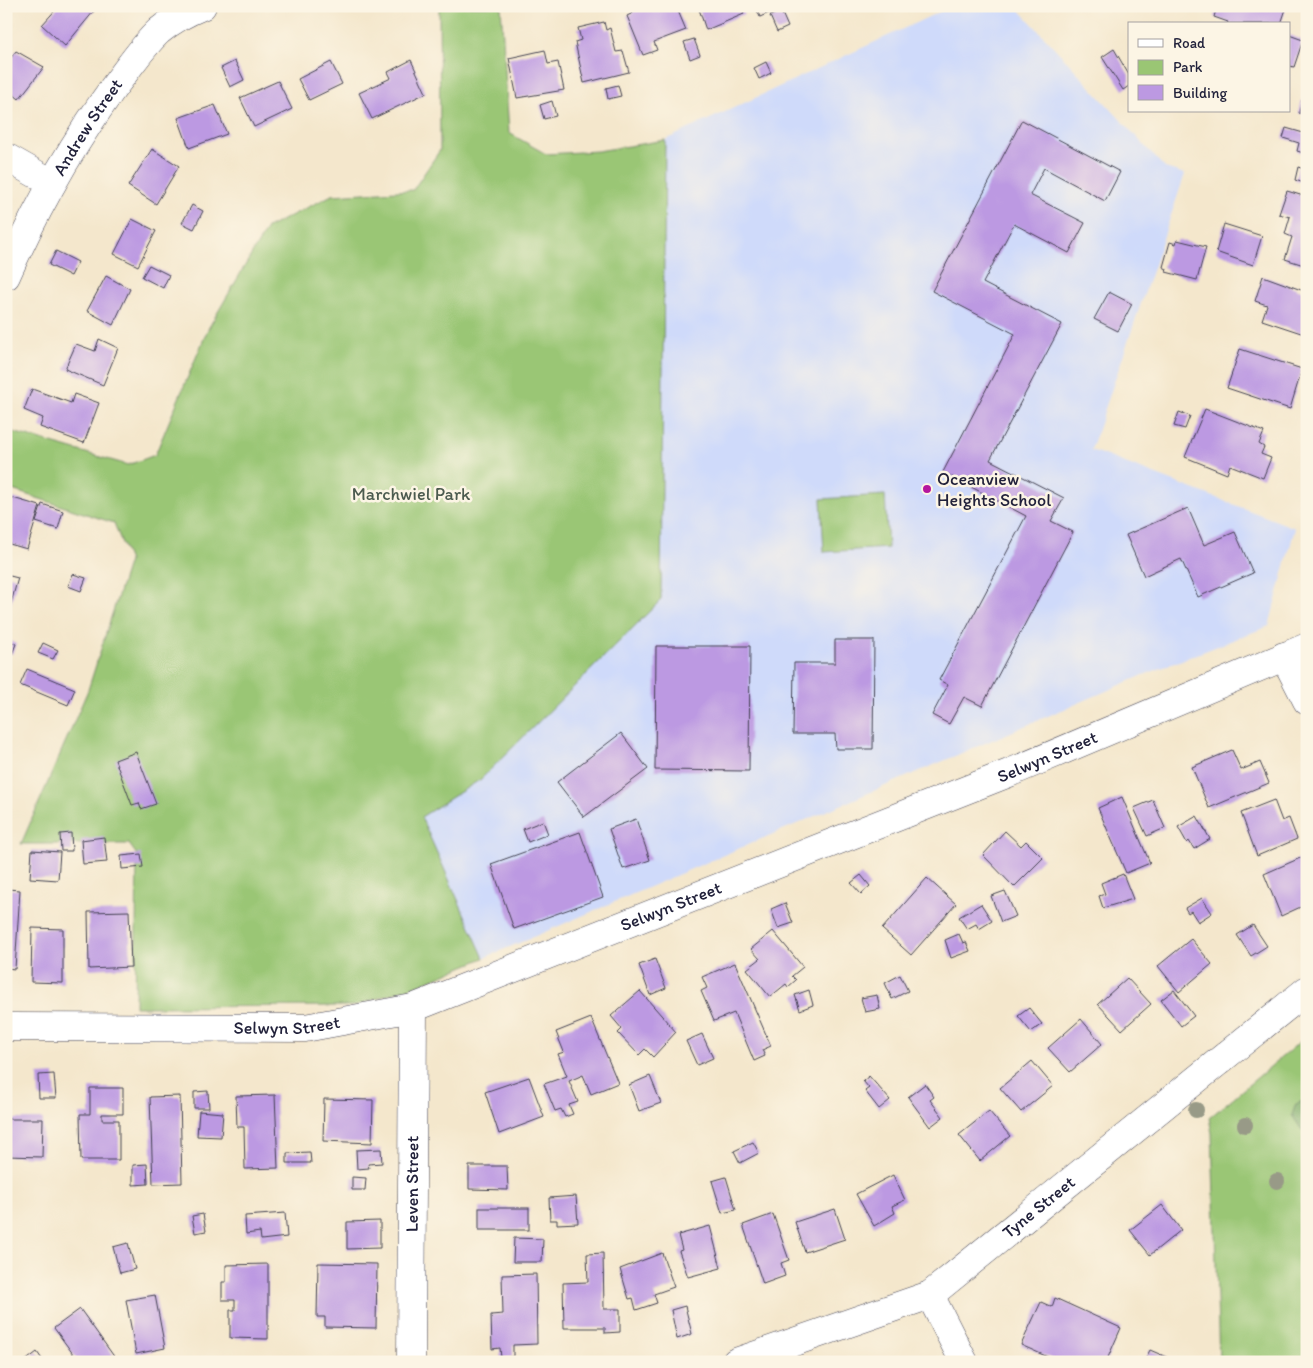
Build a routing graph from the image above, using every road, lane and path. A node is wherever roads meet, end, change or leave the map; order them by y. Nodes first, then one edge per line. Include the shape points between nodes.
1 (202, 6) edge
2 (6, 157) edge
3 (52, 183) junction
4 (6, 276) edge
5 (1295, 651) edge
6 (1307, 701) edge
7 (1307, 990) edge
8 (413, 1008) junction
9 (6, 1027) edge
10 (930, 1295) junction
11 (410, 1362) edge
12 (736, 1362) edge
13 (964, 1362) edge

1 - 3 street, Andrew Street via 159,32 133,62 90,120
2 - 3 street
3 - 4 street, Andrew Street
5 - 6 street
5 - 8 street, Selwyn Street via 1009,773
7 - 10 street, Tyne Street
8 - 9 street, Selwyn Street via 305,1028
8 - 11 street, Leven Street
10 - 12 street, Tyne Street
10 - 13 street

